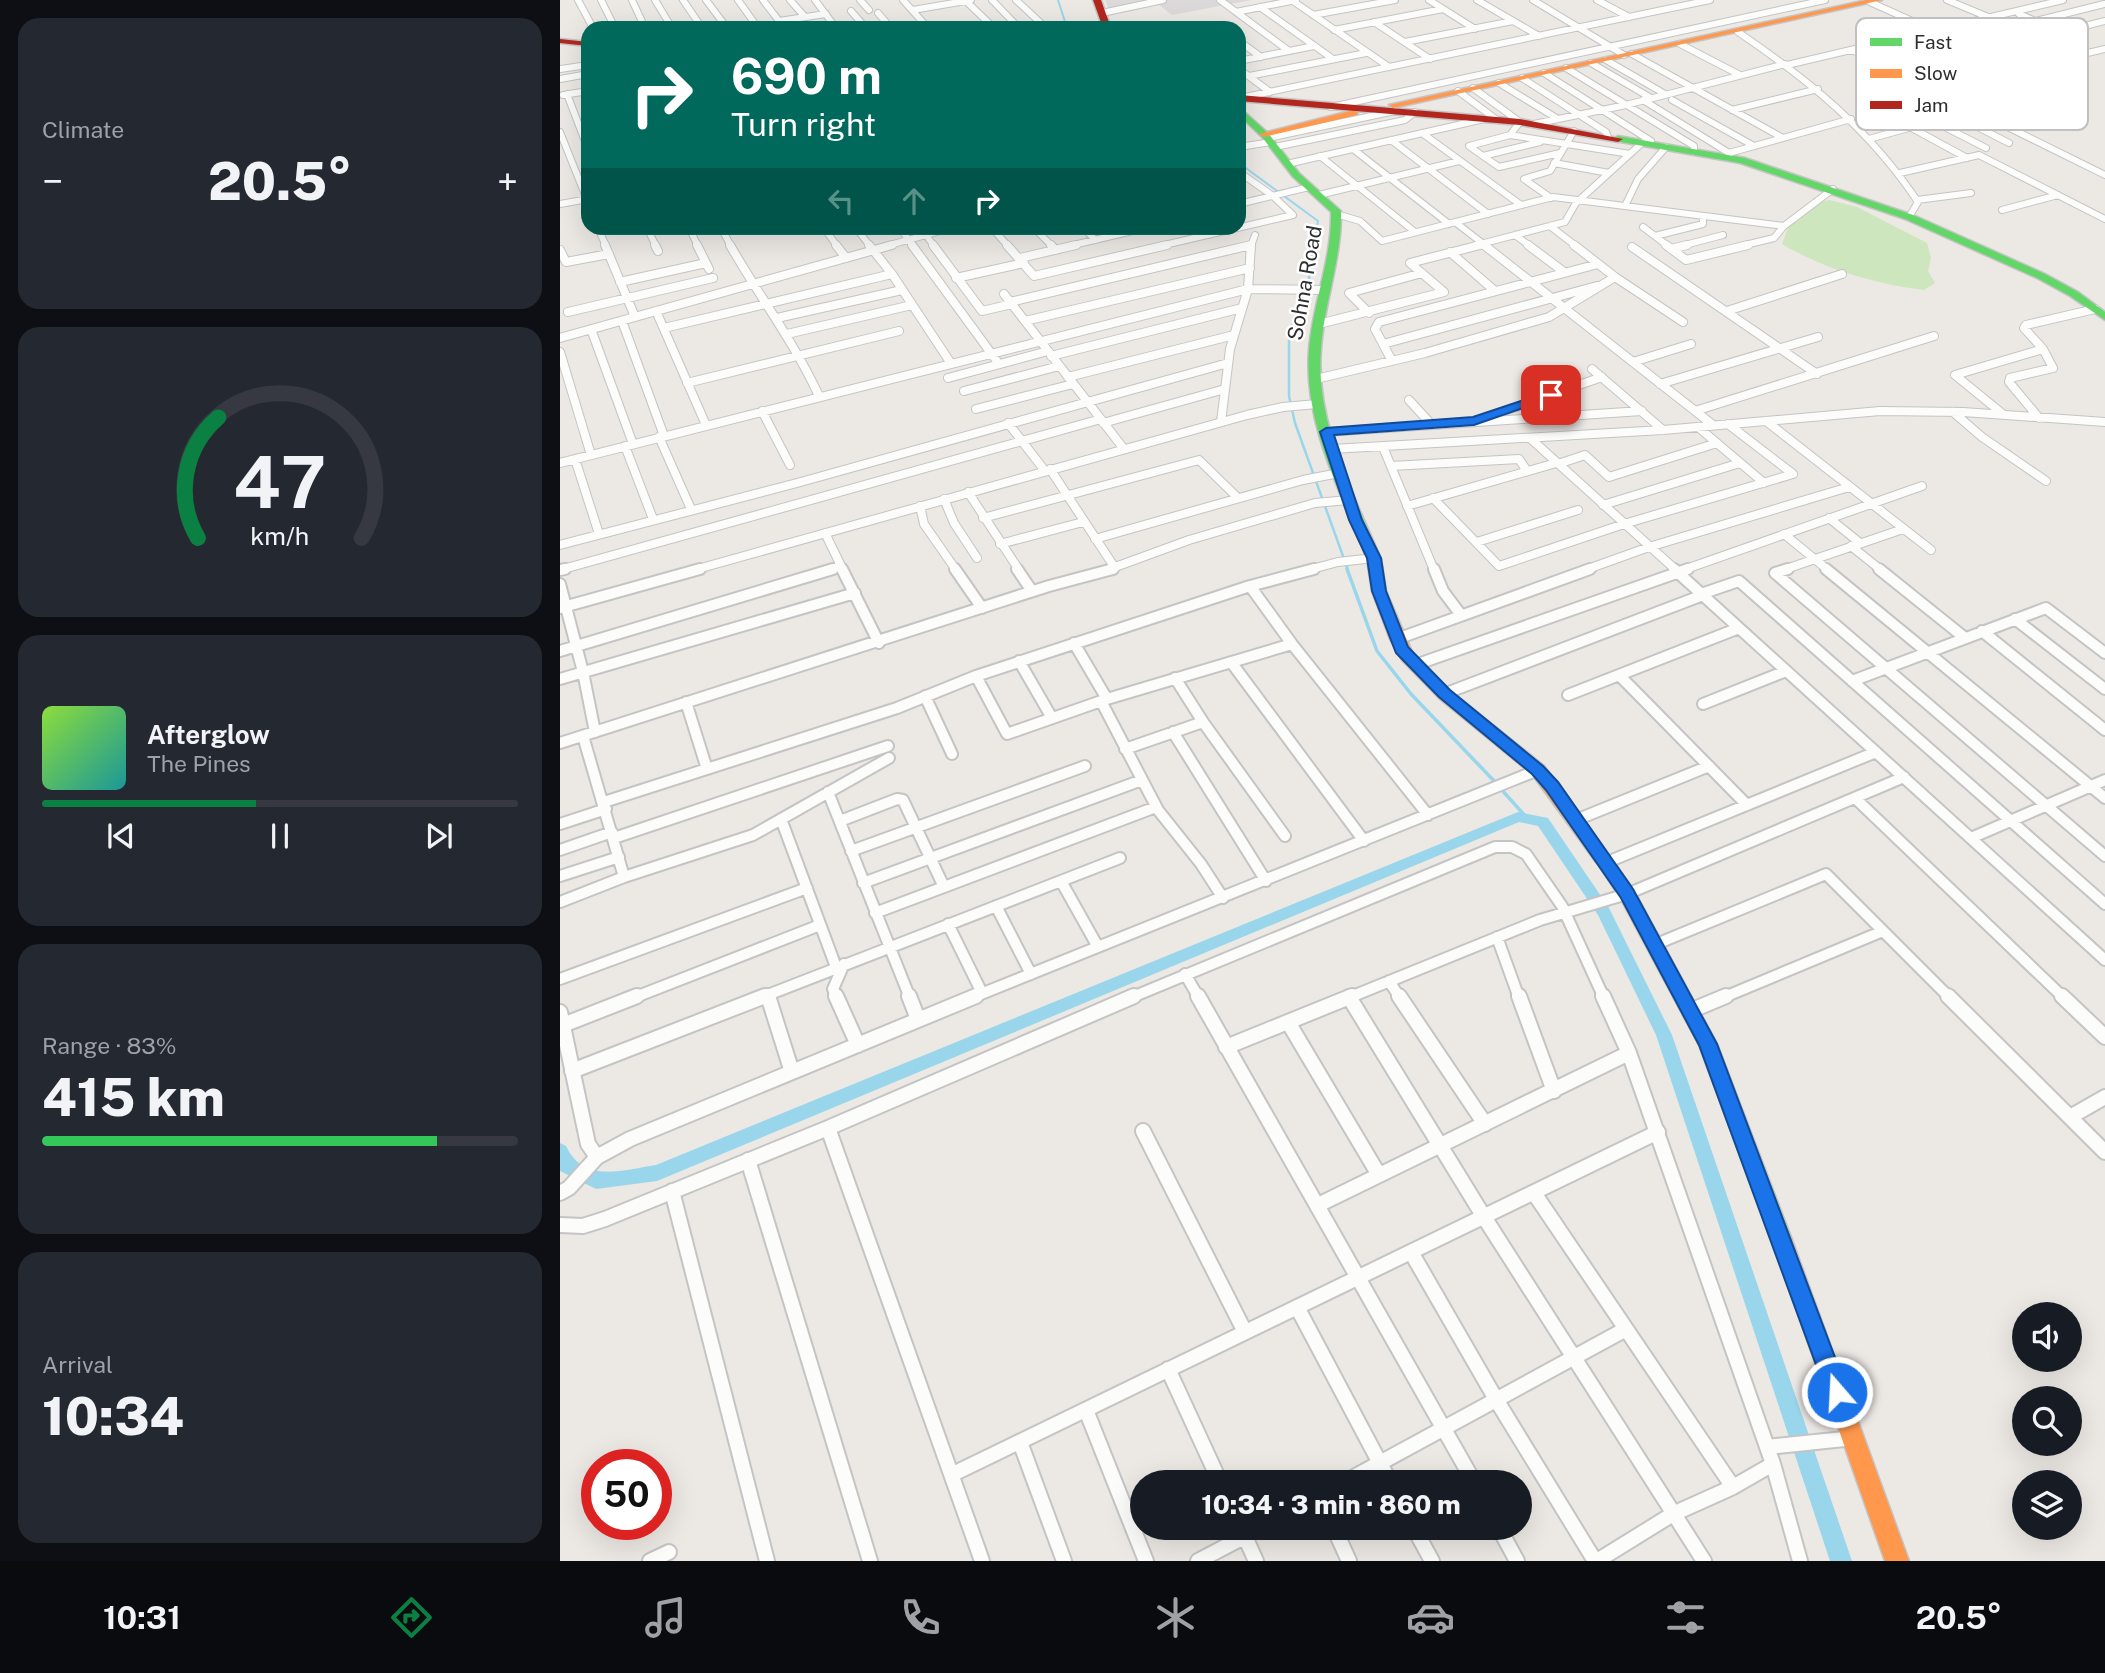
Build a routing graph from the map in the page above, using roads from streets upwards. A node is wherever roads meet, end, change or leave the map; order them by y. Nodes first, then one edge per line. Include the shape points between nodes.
1 (578, 0) edge
2 (601, 0) edge
3 (633, 0) edge
4 (655, 0) edge
5 (683, 0) edge
6 (706, 0) edge
7 (762, 0) edge
8 (790, 0) edge
9 (815, 0) edge
10 (860, 0) edge
11 (903, 0) edge
12 (969, 0) edge
13 (992, 0) edge
14 (1016, 0) edge
15 (1163, 0) edge
16 (1220, 0) edge
17 (1294, 0) edge
18 (1395, 0) edge
19 (1429, 0) edge
20 (1477, 0) edge
21 (1532, 0) edge
22 (1618, 0) edge
23 (1710, 0) edge
24 (1825, 0) edge
25 (1947, 0) edge
26 (2063, 0) edge
27 (2084, 0) edge
28 (1600, 1) edge
29 (1696, 1) edge
30 (1868, 1) edge
31 (739, 2) edge
32 (2104, 5) edge
33 (1260, 7) junction
34 (1443, 9) junction
35 (869, 10) dead end
36 (913, 10) junction
37 (851, 11) dead end
38 (1236, 12) junction
39 (878, 13) dead end
40 (826, 14) junction
41 (1102, 14) edge
42 (2019, 14) dead end
43 (1313, 15) junction
44 (805, 17) junction
45 (1629, 18) junction
46 (1906, 18) edge
47 (1990, 18) joint
48 (2029, 18) edge
49 (2049, 18) edge
50 (790, 20) joint
51 (589, 21) edge
52 (612, 21) edge
53 (642, 21) edge
54 (668, 21) edge
55 (697, 21) edge
56 (722, 21) edge
57 (753, 21) edge
58 (831, 21) edge
59 (860, 21) edge
60 (885, 21) edge
61 (922, 21) edge
62 (988, 21) edge
63 (1012, 21) edge
64 (1038, 21) edge
65 (1513, 21) junction
66 (2105, 21) edge
67 (1374, 22) junction
68 (2088, 25) edge
69 (1581, 28) junction
70 (1475, 29) junction
71 (1334, 30) junction
72 (1738, 32) junction
73 (1539, 36) junction
74 (560, 41) edge
75 (581, 43) edge
76 (1405, 43) junction
77 (1680, 44) junction
78 (1246, 46) edge
79 (1314, 46) junction
80 (1856, 49) edge
81 (1852, 50) junction
82 (1289, 51) junction
83 (1856, 52) edge
84 (1366, 53) junction
85 (1614, 55) junction
86 (1261, 57) junction
87 (1333, 59) junction
88 (1430, 59) junction
89 (1246, 60) edge
90 (1786, 65) junction
91 (581, 66) edge
92 (1389, 67) junction
93 (1566, 68) junction
94 (560, 69) edge
95 (1544, 73) junction
96 (1246, 74) edge
97 (1740, 75) junction
98 (581, 76) edge
99 (1249, 76) junction
100 (1522, 78) junction
101 (560, 79) edge
102 (1499, 83) junction
103 (1692, 88) junction
104 (560, 89) edge
105 (1818, 89) junction
106 (1466, 90) junction
107 (581, 91) edge
108 (581, 92) edge
109 (1270, 92) junction
110 (1665, 94) junction
111 (563, 95) edge
112 (1246, 97) edge
113 (1651, 98) junction
114 (1246, 99) edge
115 (1643, 100) junction
116 (1672, 100) dead end
117 (1626, 105) junction
118 (1331, 107) junction
119 (1363, 110) junction
120 (1602, 110) junction
121 (1732, 110) junction
122 (1395, 111) junction
123 (1415, 112) junction
124 (1580, 115) junction
125 (1246, 117) edge
126 (1558, 119) junction
127 (1851, 119) junction
128 (1490, 120) junction
129 (1856, 125) edge
130 (1522, 127) junction
131 (1861, 130) edge
132 (1900, 130) edge
133 (1916, 130) edge
134 (1951, 130) edge
135 (1983, 130) edge
136 (2014, 130) edge
137 (560, 132) edge
138 (1422, 133) junction
139 (581, 134) edge
140 (1570, 137) junction
141 (1608, 137) junction
142 (1268, 138) junction
143 (1783, 138) junction
144 (1869, 139) junction
145 (1391, 140) junction
146 (1546, 140) junction
147 (2009, 143) dead end
148 (1246, 145) edge
149 (1653, 145) junction
150 (1754, 146) junction
151 (1986, 148) dead end
152 (1353, 149) junction
153 (1694, 152) junction
154 (1560, 153) junction
155 (1630, 155) junction
156 (1729, 155) junction
157 (1320, 156) junction
158 (1483, 156) junction
159 (1967, 158) junction
160 (1459, 161) junction
161 (1287, 163) junction
162 (1554, 163) junction
163 (1428, 169) junction
164 (1609, 173) junction
165 (1900, 173) junction
166 (2105, 175) edge
167 (1246, 176) edge
168 (1390, 178) junction
169 (581, 183) edge
170 (1357, 186) junction
171 (1833, 190) junction
172 (1314, 191) junction
173 (1971, 193) dead end
174 (1279, 195) junction
175 (2058, 195) junction
176 (1551, 198) junction
177 (1579, 200) junction
178 (1917, 200) junction
179 (581, 201) edge
180 (1246, 202) edge
181 (560, 204) edge
182 (1521, 205) junction
183 (1625, 206) junction
184 (2001, 210) dead end
185 (1336, 214) junction
186 (1488, 214) junction
187 (1703, 216) junction
188 (1909, 217) junction
189 (2105, 219) edge
190 (1452, 223) junction
191 (1246, 226) edge
192 (1549, 226) junction
193 (1784, 226) junction
194 (1643, 227) dead end
195 (1415, 232) junction
196 (601, 235) edge
197 (650, 235) edge
198 (692, 235) edge
199 (725, 235) edge
200 (829, 235) edge
201 (861, 235) edge
202 (906, 235) edge
203 (926, 235) joint
204 (998, 235) edge
205 (1041, 235) edge
206 (1090, 235) edge
207 (1116, 235) edge
208 (1208, 235) edge
209 (1255, 235) dead end
210 (1515, 235) junction
211 (1723, 235) dead end
212 (1655, 236) junction
213 (909, 239) junction
214 (1095, 240) junction
215 (1483, 243) junction
216 (1251, 245) junction
217 (1632, 247) dead end
218 (1671, 249) junction
219 (560, 250) edge
220 (872, 250) junction
221 (1056, 250) junction
222 (658, 251) dead end
223 (1450, 252) junction
224 (609, 254) junction
225 (846, 258) junction
226 (1022, 261) junction
227 (706, 263) junction
228 (1598, 264) junction
229 (1250, 268) junction
230 (1564, 272) junction
231 (1422, 273) junction
232 (892, 274) junction
233 (1842, 274) dead end
234 (1615, 277) junction
235 (713, 278) junction
236 (956, 278) junction
237 (1531, 281) junction
238 (620, 282) junction
239 (752, 285) junction
240 (1603, 285) junction
241 (1248, 289) junction
242 (1312, 289) junction
243 (902, 290) junction
244 (1494, 291) junction
245 (721, 293) junction
246 (1004, 294) dead end
247 (626, 298) junction
248 (1552, 298) junction
249 (768, 303) junction
250 (1011, 303) junction
251 (912, 305) junction
252 (1242, 309) junction
253 (1566, 309) junction
254 (656, 311) junction
255 (1367, 311) junction
256 (1727, 311) junction
257 (2100, 311) edge
258 (568, 312) dead end
259 (635, 317) junction
260 (777, 318) junction
261 (622, 321) junction
262 (1025, 321) junction
263 (1379, 322) junction
264 (1683, 322) dead end
265 (1319, 324) junction
266 (664, 328) junction
267 (591, 329) junction
268 (899, 331) dead end
269 (787, 334) junction
270 (1234, 335) junction
271 (1934, 336) dead end
272 (1818, 337) dead end
273 (560, 338) edge
274 (1039, 340) junction
275 (1383, 344) junction
276 (1690, 344) dead end
277 (1781, 349) junction
278 (2043, 349) junction
279 (560, 352) edge
280 (991, 352) junction
281 (1049, 354) junction
282 (800, 355) junction
283 (1392, 361) junction
284 (950, 362) junction
285 (1633, 362) junction
286 (1228, 363) junction
287 (999, 364) junction
288 (1059, 366) junction
289 (1592, 369) dead end
290 (1817, 374) junction
291 (1602, 377) junction
292 (948, 378) dead end
293 (1316, 379) junction
294 (1070, 380) junction
295 (687, 383) junction
296 (1660, 384) junction
297 (1225, 389) junction
298 (964, 391) dead end
299 (819, 396) junction
300 (1409, 400) dead end
301 (1086, 401) junction
302 (1317, 404) junction
303 (976, 409) dead end
304 (762, 411) junction
305 (1642, 411) junction
306 (1695, 411) junction
307 (1953, 412) junction
308 (2004, 415) junction
309 (2039, 418) junction
310 (1102, 421) junction
311 (1474, 421) junction
312 (1766, 421) junction
313 (1221, 422) junction
314 (2105, 422) edge
315 (1008, 423) junction
316 (1432, 424) junction
317 (1728, 424) junction
318 (706, 425) junction
319 (1713, 425) junction
320 (1698, 427) junction
321 (1663, 430) junction
322 (1326, 432) junction
323 (661, 436) junction
324 (1531, 439) junction
325 (1022, 441) junction
326 (1717, 443) junction
327 (629, 445) junction
328 (1382, 447) junction
329 (1124, 449) junction
330 (1332, 449) junction
331 (591, 455) junction
332 (575, 459) junction
333 (560, 463) edge
334 (1557, 463) junction
335 (1740, 463) junction
336 (790, 465) dead end
337 (1391, 466) junction
338 (1047, 470) junction
339 (1527, 471) junction
340 (1339, 472) junction
341 (2046, 481) dead end
342 (1764, 483) junction
343 (1922, 486) dead end
344 (1849, 487) junction
345 (968, 492) junction
346 (1065, 495) junction
347 (1238, 498) junction
348 (1433, 498) junction
349 (944, 499) junction
350 (1349, 500) junction
351 (1871, 504) junction
352 (1603, 505) junction
353 (920, 506) junction
354 (1407, 506) junction
355 (691, 509) junction
356 (1578, 510) dead end
357 (984, 518) junction
358 (1829, 518) junction
359 (653, 519) junction
360 (1083, 522) junction
361 (1624, 524) junction
362 (1903, 529) junction
363 (825, 533) junction
364 (599, 534) junction
365 (1784, 534) junction
366 (1095, 539) junction
367 (1477, 542) junction
368 (1000, 544) junction
369 (560, 545) edge
370 (1855, 545) junction
371 (1649, 547) junction
372 (1931, 550) dead end
373 (976, 558) dead end
374 (1374, 558) junction
375 (1814, 558) junction
376 (841, 566) junction
377 (1115, 568) junction
378 (560, 570) edge
379 (1677, 572) junction
380 (560, 584) edge
381 (1250, 586) junction
382 (1032, 591) junction
383 (855, 593) junction
384 (1702, 594) junction
385 (563, 607) edge
386 (982, 608) junction
387 (1461, 615) junction
388 (2015, 619) junction
389 (1739, 628) junction
390 (1982, 631) junction
391 (1965, 638) junction
392 (1397, 639) junction
393 (879, 643) junction
394 (1074, 643) junction
395 (1292, 644) junction
396 (576, 646) junction
397 (560, 651) edge
398 (1928, 652) junction
399 (2105, 653) edge
400 (1019, 661) junction
401 (1231, 662) junction
402 (1415, 665) junction
403 (1884, 668) junction
404 (1786, 671) junction
405 (583, 672) junction
406 (1619, 675) junction
407 (976, 676) junction
408 (1175, 678) junction
409 (560, 679) edge
410 (1852, 681) junction
411 (2105, 689) edge
412 (1444, 694) junction
413 (1568, 695) dead end
414 (925, 696) junction
415 (1104, 700) junction
416 (685, 702) junction
417 (1703, 704) dead end
418 (1052, 718) junction
419 (1203, 722) junction
420 (2105, 730) edge
421 (595, 732) junction
422 (1173, 732) junction
423 (583, 736) junction
424 (560, 743) edge
425 (1125, 749) junction
426 (1876, 752) junction
427 (952, 754) dead end
428 (1085, 766) dead end
429 (1709, 766) junction
430 (707, 769) junction
431 (1538, 770) junction
432 (1904, 777) junction
433 (1142, 780) junction
434 (2105, 780) edge
435 (2091, 786) junction
436 (828, 792) junction
437 (1855, 798) junction
438 (2105, 798) edge
439 (1747, 805) junction
440 (605, 806) junction
441 (2047, 806) junction
442 (1156, 807) junction
443 (1428, 815) junction
444 (781, 819) junction
445 (1576, 820) junction
446 (840, 821) junction
447 (2010, 821) junction
448 (560, 824) edge
449 (918, 827) junction
450 (613, 835) junction
451 (1284, 836) dead end
452 (1971, 838) junction
453 (1364, 841) junction
454 (560, 850) edge
455 (851, 851) junction
456 (2105, 856) edge
457 (618, 857) junction
458 (932, 857) junction
459 (1120, 858) dead end
460 (1605, 863) junction
461 (560, 876) edge
462 (624, 877) junction
463 (1061, 881) junction
464 (1266, 881) junction
465 (863, 883) junction
466 (944, 887) junction
467 (807, 888) junction
468 (1627, 894) junction
469 (1223, 898) junction
470 (560, 902) edge
471 (2105, 904) edge
472 (996, 906) junction
473 (1564, 911) junction
474 (875, 913) junction
475 (948, 924) junction
476 (820, 925) junction
477 (1883, 931) junction
478 (1497, 937) junction
479 (1654, 945) junction
480 (888, 947) junction
481 (1098, 947) junction
482 (2105, 960) edge
483 (840, 966) junction
484 (1031, 974) junction
485 (1185, 974) junction
486 (560, 979) edge
487 (1389, 981) junction
488 (982, 993) junction
489 (767, 995) junction
490 (1349, 997) junction
491 (1690, 1011) junction
492 (561, 1018) edge
493 (918, 1019) junction
494 (1288, 1021) junction
495 (2105, 1037) edge
496 (858, 1045) junction
497 (1226, 1046) junction
498 (1629, 1053) junction
499 (572, 1071) junction
500 (792, 1072) junction
501 (1554, 1091) junction
502 (2105, 1097) edge
503 (2070, 1117) junction
504 (1485, 1124) junction
505 (828, 1128) junction
506 (1143, 1131) dead end
507 (1658, 1132) junction
508 (1440, 1145) junction
509 (2105, 1152) edge
510 (594, 1159) junction
511 (748, 1160) junction
512 (1379, 1175) junction
513 (564, 1191) edge
514 (672, 1191) junction
515 (1534, 1193) junction
516 (1318, 1205) junction
517 (1484, 1217) junction
518 (560, 1225) edge
519 (1411, 1252) junction
520 (1359, 1277) junction
521 (1297, 1307) junction
522 (1626, 1329) junction
523 (1245, 1332) junction
524 (1574, 1358) junction
525 (1168, 1370) junction
526 (1497, 1401) junction
527 (1086, 1410) junction
528 (1444, 1429) junction
529 (1854, 1438) junction
530 (1020, 1441) junction
531 (1767, 1447) junction
532 (1380, 1464) junction
533 (1773, 1464) junction
534 (1214, 1470) edge
535 (1368, 1470) edge
536 (1383, 1470) edge
537 (1467, 1470) edge
538 (953, 1474) junction
539 (1733, 1487) junction
540 (1673, 1514) junction
541 (1231, 1540) edge
542 (1247, 1540) edge
543 (1339, 1540) edge
544 (1421, 1540) edge
545 (1506, 1540) edge
546 (669, 1552) dead end
547 (650, 1561) edge
548 (767, 1561) edge
549 (870, 1561) edge
550 (982, 1561) edge
551 (1064, 1561) edge
552 (1146, 1561) edge
553 (1198, 1561) edge
554 (1256, 1561) edge
555 (1349, 1561) edge
556 (1432, 1561) edge
557 (1517, 1561) edge
558 (1596, 1561) edge
559 (1704, 1561) edge
560 (1800, 1561) edge
561 (1897, 1561) edge

1 - 51 street
2 - 52 street
3 - 53 street
4 - 54 street
5 - 55 street
6 - 56 street
7 - 31 street
7 - 50 street via 779,21
8 - 44 street
9 - 40 street
10 - 35 street
11 - 36 street
12 - 36 street
12 - 62 street
13 - 63 street
14 - 64 street
15 - 41 street
16 - 38 street
17 - 33 street
17 - 43 street
18 - 43 street
19 - 34 street
20 - 65 street
21 - 69 street
22 - 28 street
23 - 29 street
24 - 85 street
25 - 47 street
26 - 47 street
27 - 32 street
28 - 45 street
29 - 45 street
30 - 46 street
30 - 72 street
30 - 85 street
31 - 57 street
32 - 49 street
33 - 38 street
33 - 79 street
34 - 67 street
34 - 70 street
36 - 61 street
37 - 59 street
38 - 82 street
39 - 60 street
40 - 44 street
40 - 58 street
42 - 48 street
43 - 71 street
44 - 50 street
45 - 69 street
65 - 70 street
65 - 73 street
66 - 68 street
67 - 71 street
67 - 76 street
69 - 73 street
69 - 85 street
70 - 76 street
71 - 84 street
72 - 77 street
72 - 90 street
73 - 88 street
74 - 75 street
76 - 88 street
77 - 85 street
77 - 97 street
78 - 86 street
79 - 82 street
79 - 87 street
80 - 81 street
81 - 83 street
81 - 90 street
82 - 86 street
84 - 87 street
84 - 92 street
85 - 93 street
85 - 103 street
85 - 110 street
85 - 113 street
85 - 118 street
85 - 119 street
86 - 89 street
87 - 99 street
88 - 92 street
90 - 97 street
90 - 105 street
91 - 94 street
92 - 109 street
93 - 95 street
93 - 117 street
95 - 100 street
95 - 120 street
96 - 99 street
97 - 103 street
98 - 101 street
99 - 109 street
100 - 102 street
100 - 124 street
102 - 106 street
102 - 126 street
103 - 110 street
103 - 121 street
104 - 107 street
105 - 121 street
105 - 127 street
106 - 119 street
106 - 128 street
106 - 130 street
108 - 111 street
109 - 112 street
110 - 113 street
111 - 139 street
113 - 115 street
114 - 118 street
115 - 117 street
115 - 156 street
116 - 150 street
117 - 120 street
117 - 153 street via 1694,146
118 - 119 street
119 - 122 street
119 - 142 street
120 - 124 street
120 - 149 street
121 - 143 street
122 - 123 street
122 - 142 street
123 - 128 street
123 - 142 street via 1405,120
124 - 126 street
124 - 141 street
125 - 142 street, Sohna Road
126 - 130 street
127 - 129 street
127 - 143 street
128 - 130 street
128 - 138 street
130 - 140 street
130 - 146 street
130 - 158 street via 1469,145
131 - 144 street
132 - 144 street
133 - 159 street
134 - 151 street
135 - 147 street
136 - 166 street
137 - 169 street
138 - 145 street
138 - 160 street
140 - 141 street
140 - 146 street
140 - 154 street
140 - 155 street
141 - 149 street
142 - 148 street
142 - 161 street, Sohna Road
143 - 150 street
144 - 165 street
145 - 152 street
145 - 163 street
146 - 158 street
149 - 153 street
149 - 155 street
149 - 183 street
150 - 156 street
152 - 157 street
152 - 168 street
153 - 156 street
154 - 158 street via 1499,167
154 - 162 street
155 - 164 street
156 - 171 street
157 - 161 street
157 - 170 street
159 - 165 street
159 - 175 street via 1979,155
160 - 163 street
160 - 182 street
161 - 172 street, Sohna Road
162 - 164 street
162 - 176 street via 1550,172 1524,179
163 - 168 street
163 - 186 street
164 - 177 street
165 - 178 street
167 - 174 street
168 - 170 street
168 - 190 street
170 - 172 street
170 - 195 street
171 - 188 street
171 - 193 street
172 - 174 street
172 - 185 street, Sohna Road
173 - 178 street
174 - 180 street
174 - 191 street via 1293,215
175 - 184 street
175 - 189 street
176 - 177 street
176 - 182 street
177 - 183 street
177 - 192 street via 1565,222
178 - 188 street
179 - 181 street
182 - 186 street
183 - 187 street
185 - 195 street via 1360,221 1382,241
185 - 242 street, Sohna Road via 1338,234
186 - 190 street
187 - 193 street
187 - 212 street via 1703,224
188 - 257 street via 2041,276
190 - 195 street
190 - 215 street
192 - 210 street
192 - 228 street
193 - 218 street via 1774,239 1686,260
194 - 212 street
196 - 224 street
197 - 222 street
198 - 227 street
199 - 239 street
200 - 225 street
201 - 220 street
202 - 213 street
203 - 213 street
203 - 236 street
204 - 226 street
205 - 221 street
206 - 214 street
207 - 214 street
208 - 226 street via 1034,276
209 - 216 street
210 - 215 street
210 - 230 street
211 - 218 street
212 - 218 street
213 - 220 street
213 - 280 street
214 - 221 street
215 - 223 street
215 - 237 street
216 - 229 street
216 - 250 street
217 - 256 street
219 - 224 street via 566,262
220 - 225 street
220 - 232 street
221 - 226 street
223 - 231 street via 1410,263
223 - 244 street
224 - 238 street
225 - 239 street
226 - 236 street
227 - 235 street
227 - 238 street
228 - 230 street
228 - 234 street
229 - 241 street
229 - 262 street
230 - 237 street
231 - 255 street via 1349,293
231 - 255 street via 1444,292
232 - 243 street
232 - 249 street
233 - 256 street
234 - 240 street
234 - 264 street
235 - 245 street
235 - 247 street
236 - 250 street via 982,311
237 - 244 street
237 - 248 street
238 - 247 street
239 - 245 street
239 - 249 street
240 - 248 street
240 - 253 street
241 - 242 street
241 - 252 street
241 - 274 street
242 - 265 street, Sohna Road
243 - 251 street
243 - 260 street
244 - 263 street
245 - 254 street
246 - 250 street
247 - 258 street
247 - 259 street
248 - 253 street
248 - 275 street
249 - 260 street
249 - 266 street
250 - 262 street
251 - 269 street
251 - 284 street
252 - 270 street
252 - 281 street
253 - 283 street
253 - 285 street
254 - 259 street
254 - 266 street
255 - 263 street
255 - 265 street
256 - 277 street
257 - 278 street via 2026,325
259 - 261 street
260 - 269 street
261 - 267 street
261 - 323 street
262 - 274 street
263 - 275 street via 1375,329
265 - 293 street, Sohna Road
266 - 295 street
267 - 273 street
267 - 327 street
268 - 282 street
269 - 282 street
270 - 286 street
270 - 294 street
271 - 290 street
272 - 277 street
274 - 280 street
274 - 281 street
275 - 283 street
276 - 285 street
277 - 290 street
277 - 296 street
278 - 308 street via 1955,375
278 - 309 street via 2053,368 2010,378 2009,382
279 - 331 street
280 - 284 street
280 - 287 street
281 - 287 street
281 - 288 street
282 - 295 street
282 - 299 street
283 - 293 street
284 - 299 street
285 - 296 street
286 - 297 street
286 - 301 street
287 - 292 street
288 - 294 street
288 - 298 street
289 - 291 street
290 - 306 street
291 - 305 street
291 - 311 street
293 - 302 street, Sohna Road
294 - 301 street
294 - 303 street
295 - 318 street
296 - 306 street
297 - 310 street
297 - 313 street
299 - 304 street
300 - 316 street
301 - 310 street
301 - 315 street
302 - 313 street
302 - 322 street, Sohna Road
304 - 318 street
304 - 336 street
305 - 311 street
305 - 321 street
306 - 319 street
307 - 308 street
307 - 312 street via 1880,411
307 - 341 street
308 - 309 street
309 - 314 street
310 - 325 street
310 - 329 street
311 - 316 street
312 - 317 street
312 - 344 street
313 - 329 street
315 - 325 street
315 - 355 street via 797,484
316 - 322 street
317 - 319 street
317 - 342 street via 1793,474
318 - 323 street
319 - 320 street
320 - 321 street
320 - 326 street
321 - 324 street
322 - 330 street, Sohna Road
323 - 327 street
323 - 355 street
324 - 328 street
324 - 334 street
325 - 338 street
325 - 378 street
326 - 334 street via 1609,477 1585,455
326 - 335 street
327 - 331 street
327 - 359 street
328 - 330 street
328 - 337 street
329 - 338 street
330 - 340 street, Sohna Road
331 - 332 street
332 - 333 street
332 - 364 street
334 - 339 street
334 - 352 street
335 - 342 street
335 - 352 street
337 - 339 street via 1519,459
337 - 354 street
338 - 345 street
338 - 346 street
339 - 348 street
340 - 347 street
340 - 350 street, Sohna Road
342 - 361 street
343 - 351 street
344 - 351 street
344 - 371 street
345 - 349 street
345 - 357 street
346 - 347 street via 1199,460
346 - 357 street
346 - 360 street
347 - 366 street
348 - 354 street
348 - 367 street
349 - 353 street
349 - 373 street
350 - 374 street, Sohna Road
350 - 377 street via 1315,503 1189,540
351 - 358 street
351 - 362 street
352 - 361 street
353 - 363 street
353 - 386 street via 924,524
354 - 387 street via 1443,592
355 - 359 street
356 - 367 street
357 - 368 street
358 - 365 street
358 - 370 street
359 - 364 street
360 - 366 street
360 - 368 street
361 - 367 street via 1499,566
361 - 371 street
362 - 370 street
362 - 372 street
363 - 376 street
363 - 385 street
364 - 369 street
365 - 375 street
365 - 379 street
366 - 377 street
368 - 382 street
370 - 375 street
370 - 391 street
371 - 379 street
371 - 387 street
374 - 381 street via 1344,561
374 - 392 street, Sohna Road via 1379,591
375 - 398 street
375 - 403 street via 1774,573
376 - 383 street
376 - 396 street
377 - 382 street
379 - 384 street
379 - 402 street
380 - 385 street
381 - 394 street
381 - 395 street
382 - 386 street
383 - 393 street
383 - 405 street
384 - 389 street
384 - 410 street via 1739,581
384 - 412 street
385 - 396 street
386 - 393 street
387 - 392 street
388 - 390 street
388 - 399 street via 2046,608
388 - 411 street
389 - 404 street
389 - 406 street
390 - 391 street
390 - 420 street
391 - 398 street
392 - 402 street, Sohna Road
393 - 416 street
394 - 400 street
394 - 415 street
395 - 401 street
395 - 443 street
396 - 397 street
396 - 405 street
398 - 403 street
398 - 435 street
400 - 407 street
400 - 418 street
401 - 408 street
401 - 453 street
402 - 412 street, Sohna Road
403 - 410 street
403 - 441 street
404 - 417 street
404 - 426 street
405 - 409 street
405 - 421 street
406 - 413 street
406 - 429 street
407 - 414 street
407 - 418 street via 1007,734
408 - 415 street
408 - 419 street
410 - 447 street
412 - 431 street, Sohna Road
414 - 427 street
414 - 430 street
415 - 418 street
415 - 425 street
416 - 421 street
416 - 430 street
419 - 422 street
419 - 451 street
421 - 423 street
422 - 425 street
422 - 464 street
423 - 424 street
423 - 440 street
425 - 433 street
426 - 432 street
426 - 439 street
428 - 449 street
429 - 439 street
429 - 445 street
430 - 440 street
431 - 443 street
431 - 445 street, Sohna Road
432 - 437 street
432 - 452 street
433 - 442 street
433 - 458 street
434 - 435 street
435 - 438 street
435 - 441 street
436 - 444 street
436 - 446 street
436 - 450 street via 888,752
437 - 468 street
437 - 495 street
439 - 460 street
440 - 448 street
440 - 450 street
441 - 447 street
441 - 456 street
442 - 466 street
442 - 469 street
443 - 453 street
444 - 462 street via 753,835
444 - 467 street
445 - 460 street, Sohna Road
446 - 449 street via 901,799
446 - 455 street
447 - 452 street
447 - 471 street
449 - 455 street
449 - 458 street
450 - 454 street
450 - 457 street
452 - 482 street
453 - 464 street
455 - 465 street
457 - 461 street
457 - 462 street
458 - 465 street
458 - 466 street
459 - 463 street
460 - 468 street, Sohna Road
462 - 470 street
463 - 472 street
463 - 481 street
464 - 469 street
465 - 474 street
466 - 474 street
467 - 476 street
467 - 486 street
468 - 473 street
468 - 479 street, Sohna Road
469 - 481 street
472 - 475 street
472 - 484 street
473 - 478 street
473 - 485 street via 1526,854 1505,845
473 - 498 street
474 - 480 street
475 - 480 street
475 - 488 street
476 - 483 street
476 - 492 street
477 - 479 street via 1826,874
477 - 491 street
477 - 503 street
478 - 487 street
478 - 501 street
479 - 491 street, Sohna Road
480 - 483 street
480 - 493 street
481 - 484 street
483 - 489 street
483 - 496 street via 833,989
484 - 488 street
485 - 497 street
485 - 505 street
487 - 490 street
487 - 504 street
488 - 493 street
489 - 499 street
489 - 500 street
490 - 494 street
490 - 508 street
491 - 529 street, Sohna Road via 1713,1056
492 - 499 street
493 - 496 street
494 - 497 street
494 - 512 street
496 - 500 street
497 - 516 street
498 - 501 street
498 - 507 street
499 - 510 street
500 - 510 street via 630,1139
501 - 504 street
502 - 503 street
503 - 509 street
504 - 508 street
505 - 511 street
505 - 538 street
506 - 523 street
507 - 515 street
507 - 531 street
508 - 512 street
508 - 517 street
510 - 513 street
511 - 514 street
511 - 549 street
512 - 516 street
514 - 518 street via 591,1224
514 - 548 street
515 - 517 street
515 - 522 street
516 - 520 street
517 - 519 street
517 - 524 street
519 - 520 street
519 - 526 street
520 - 521 street
520 - 528 street
521 - 523 street
521 - 532 street
522 - 524 street
522 - 539 street
523 - 525 street
524 - 526 street
524 - 540 street
525 - 527 street
525 - 534 street
526 - 528 street
526 - 558 street
527 - 530 street
527 - 552 street
528 - 532 street
528 - 537 street
529 - 531 street
529 - 561 street, Sohna Road
530 - 538 street
530 - 551 street
531 - 533 street
532 - 535 street
532 - 536 street
533 - 539 street
533 - 560 street
538 - 550 street
539 - 540 street
540 - 558 street
540 - 559 street
541 - 553 street
542 - 554 street
543 - 555 street
544 - 556 street
545 - 557 street
546 - 547 street

